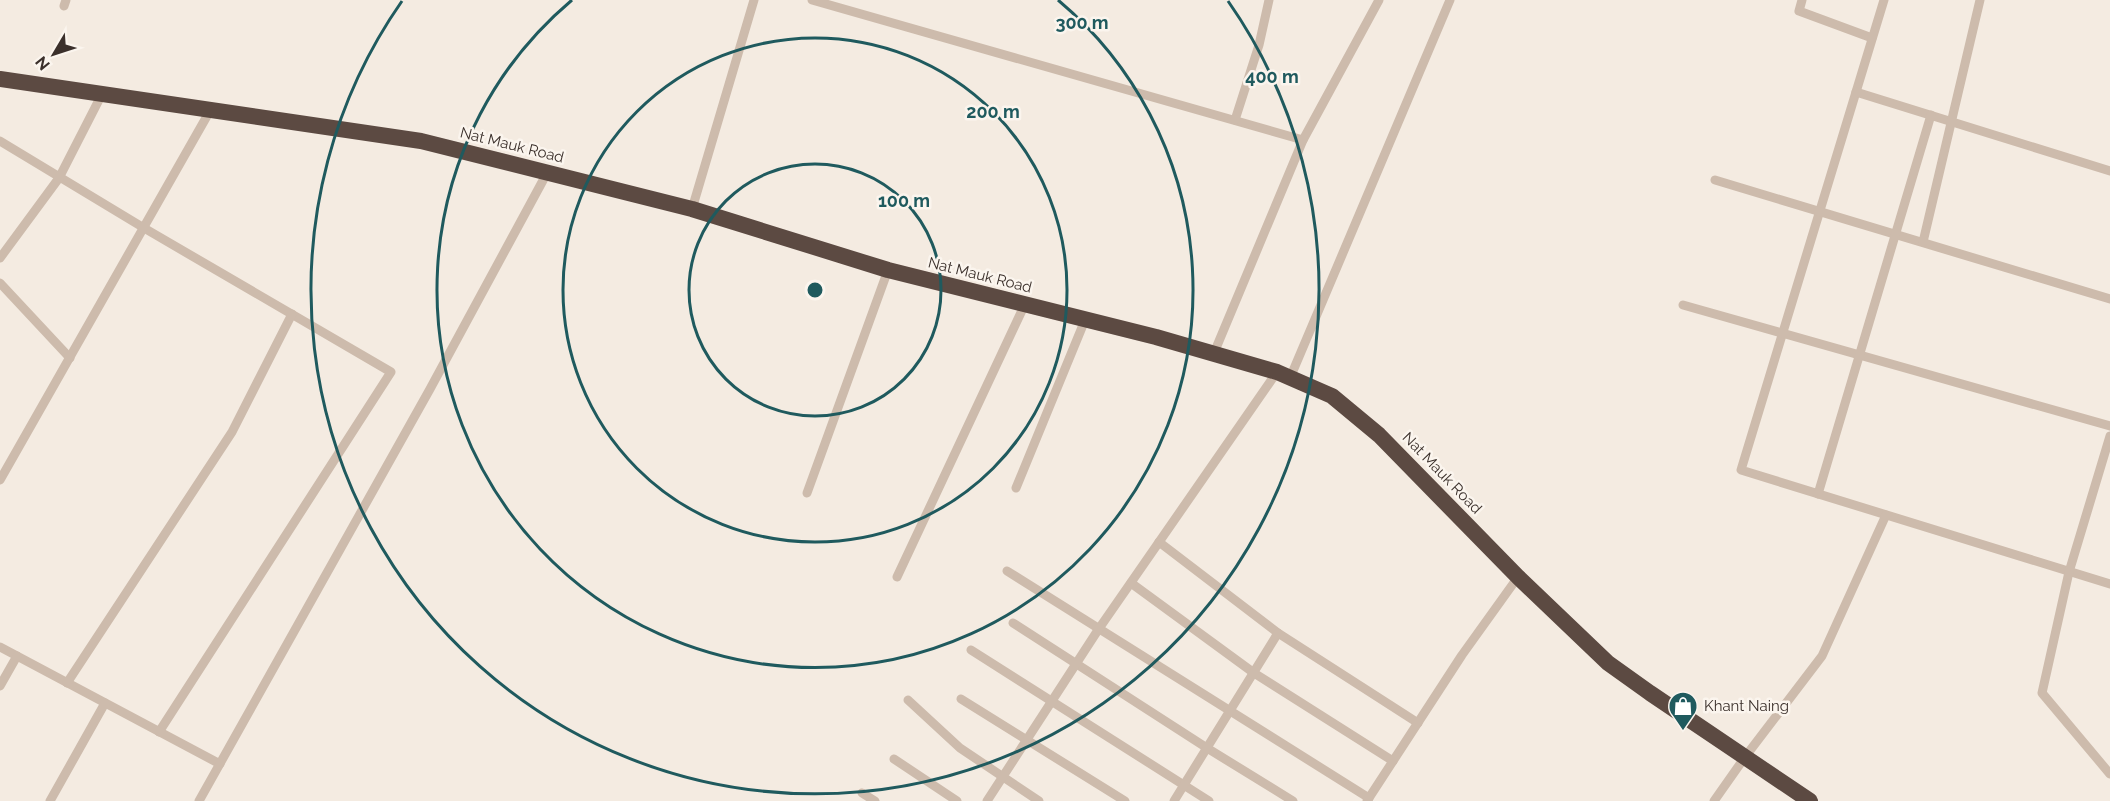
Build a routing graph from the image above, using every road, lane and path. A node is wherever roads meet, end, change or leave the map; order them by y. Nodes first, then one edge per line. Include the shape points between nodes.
1 (754, 0) edge
2 (812, 0) edge
3 (1269, 0) edge
4 (1379, 0) edge
5 (1450, 0) edge
6 (1802, 0) edge
7 (1884, 0) edge
8 (1980, 0) edge
9 (848, 5) edge
10 (1872, 38) junction
11 (0, 79) edge
12 (1856, 92) junction
13 (102, 94) junction
14 (211, 109) junction
15 (1931, 116) junction
16 (1236, 120) junction
17 (1952, 122) junction
18 (1304, 140) junction
19 (0, 141) edge
20 (2110, 171) edge
21 (547, 172) junction
22 (59, 178) junction
23 (1715, 180) dead end
24 (692, 209) junction
25 (1821, 211) junction
26 (144, 228) junction
27 (1896, 234) junction
28 (1923, 242) junction
29 (0, 258) edge
30 (888, 270) junction
31 (0, 283) edge
32 (2110, 299) edge
33 (1025, 304) junction
34 (1683, 305) dead end
35 (292, 314) junction
36 (1084, 320) junction
37 (1782, 335) junction
38 (1214, 353) junction
39 (1859, 356) junction
40 (70, 358) junction
41 (1284, 375) junction
42 (2110, 426) edge
43 (2110, 436) edge
44 (0, 480) edge
45 (1016, 488) dead end
46 (807, 493) dead end
47 (1818, 494) junction
48 (1886, 515) junction
49 (1159, 542) junction
50 (1007, 571) dead end
51 (2069, 572) junction
52 (897, 577) dead end
53 (1518, 578) junction
54 (1131, 583) junction
55 (2110, 584) edge
56 (1013, 623) dead end
57 (1098, 630) junction
58 (1278, 633) junction
59 (0, 647) edge
60 (971, 650) dead end
61 (17, 656) junction
62 (1076, 664) junction
63 (1254, 673) junction
64 (67, 683) junction
65 (0, 686) edge
66 (961, 699) dead end
67 (908, 700) dead end
68 (1052, 701) junction
69 (105, 703) junction
70 (1231, 711) junction
71 (1418, 723) junction
72 (159, 732) junction
73 (1027, 740) junction
74 (1207, 748) junction
75 (1745, 757) junction
76 (894, 759) dead end
77 (1393, 761) junction
78 (220, 764) junction
79 (2110, 774) edge
80 (1002, 778) junction
81 (1183, 786) junction
82 (862, 793) dead end
83 (1368, 799) edge
84 (50, 801) edge
85 (199, 801) edge
86 (875, 801) edge
87 (957, 801) edge
88 (987, 801) edge
89 (1040, 801) edge
90 (1125, 801) edge
91 (1173, 801) edge
92 (1209, 801) edge
93 (1293, 801) edge
94 (1714, 801) edge
95 (1810, 801) edge

1 - 24 street
2 - 9 street
3 - 16 street
4 - 18 street
5 - 41 street
6 - 10 street via 1799,11
7 - 10 street
8 - 17 street
9 - 16 street
10 - 12 street
11 - 13 highway, Nat Mauk Road
12 - 15 street
12 - 25 street
13 - 14 highway, Nat Mauk Road
13 - 22 street
14 - 21 highway, Nat Mauk Road via 421,141
14 - 26 street
15 - 17 street
15 - 27 street
16 - 18 street
17 - 20 street
17 - 28 street
18 - 38 street
19 - 22 street
21 - 24 highway, Nat Mauk Road
21 - 78 street
22 - 26 street
22 - 29 street
23 - 25 street
24 - 30 highway, Nat Mauk Road
25 - 27 street
25 - 37 street
26 - 35 street
26 - 40 street
27 - 28 street
27 - 39 street
28 - 32 street
30 - 33 highway, Nat Mauk Road
30 - 46 street
31 - 40 street
33 - 36 highway, Nat Mauk Road
33 - 52 street
34 - 37 street
35 - 64 street via 232,432
35 - 72 street via 391,372
36 - 38 highway, Nat Mauk Road
36 - 45 street
37 - 39 street
37 - 47 street via 1741,470
38 - 41 highway, Nat Mauk Road
39 - 42 street
39 - 47 street
40 - 44 street
41 - 49 street
41 - 53 highway, Nat Mauk Road via 1332,396 1379,435
43 - 51 street
47 - 48 street
48 - 51 street
48 - 75 street via 1822,656
49 - 54 street
49 - 58 street
50 - 57 street
51 - 55 street
51 - 79 street via 2042,693
53 - 71 street
53 - 75 highway, Nat Mauk Road via 1608,663
54 - 57 street
54 - 63 street
56 - 62 street
57 - 62 street
57 - 70 street
58 - 63 street
58 - 71 street
59 - 61 street
60 - 68 street
61 - 64 street
61 - 65 street
62 - 68 street
62 - 74 street
63 - 70 street
63 - 77 street
64 - 69 street
66 - 73 street
67 - 80 street via 960,748
68 - 73 street
68 - 81 street
69 - 72 street
69 - 84 street
70 - 74 street
70 - 83 street
71 - 77 street
72 - 78 street
73 - 80 street
73 - 90 street
74 - 81 street
74 - 93 street
75 - 94 street
75 - 95 highway, Nat Mauk Road
76 - 87 street
77 - 83 street
78 - 85 street
80 - 88 street
80 - 89 street
81 - 91 street
81 - 92 street
82 - 86 street

